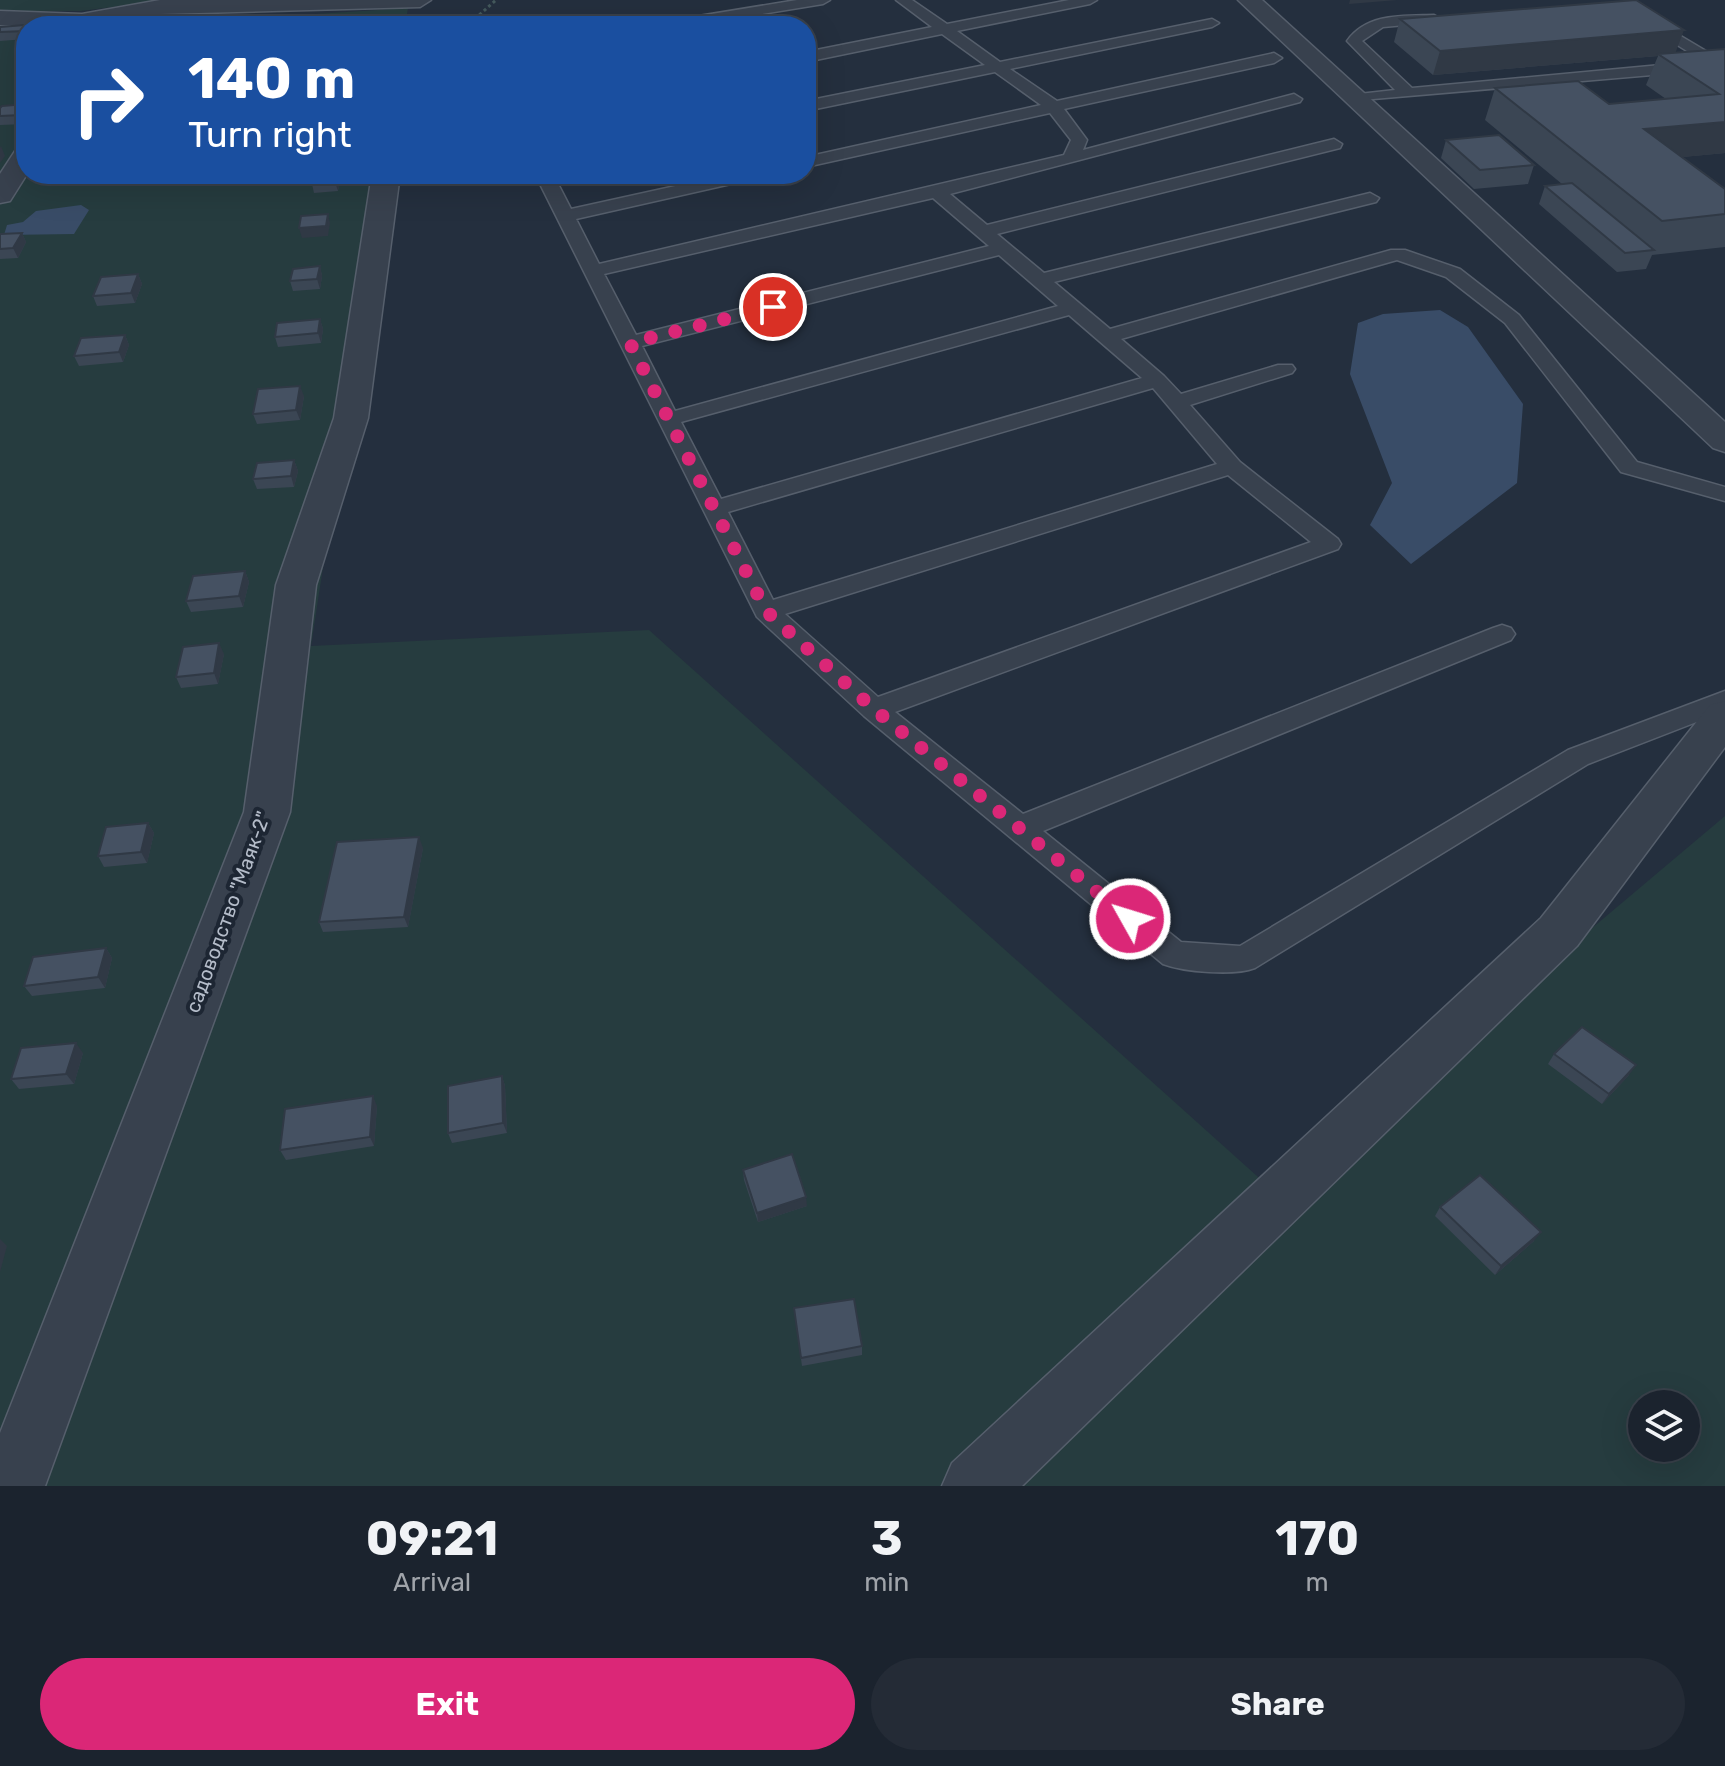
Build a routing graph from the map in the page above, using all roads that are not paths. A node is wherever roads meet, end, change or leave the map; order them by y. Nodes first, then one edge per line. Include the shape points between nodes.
1 (823, 0) edge
2 (903, 0) edge
3 (1090, 0) edge
4 (1249, 0) edge
5 (412, 1) edge
6 (1631, 11) edge
7 (128, 16) edge
8 (724, 16) edge
9 (1452, 17) edge
10 (1212, 23) dead end
11 (943, 31) junction
12 (816, 55) edge
13 (1274, 58) dead end
14 (997, 67) junction
15 (1408, 93) junction
16 (1356, 98) junction
17 (1294, 99) dead end
18 (816, 104) edge
19 (1054, 107) junction
20 (1334, 144) dead end
21 (1071, 158) junction
22 (816, 160) edge
23 (16, 170) edge
24 (385, 184) edge
25 (549, 184) edge
26 (708, 184) edge
27 (937, 192) junction
28 (0, 195) edge
29 (1370, 198) dead end
30 (565, 216) junction
31 (983, 232) junction
32 (1003, 248) junction
33 (593, 271) junction
34 (1040, 280) junction
35 (1072, 308) junction
36 (1106, 337) junction
37 (630, 343) junction
38 (1285, 369) dead end
39 (1157, 380) junction
40 (1175, 403) junction
41 (669, 419) junction
42 (1725, 441) edge
43 (1232, 467) junction
44 (1725, 494) edge
45 (714, 509) junction
46 (766, 611) junction
47 (1502, 634) dead end
48 (1725, 701) edge
49 (874, 709) junction
50 (1725, 716) edge
51 (1019, 828) junction
52 (12, 1486) edge
53 (975, 1486) edge

1 - 8 lane
2 - 11 lane
3 - 11 lane
4 - 16 street
5 - 7 street via 160,7
6 - 15 lane via 1703,54 1699,66
9 - 15 lane via 1376,24 1359,31 1354,41
10 - 14 lane
11 - 12 lane
11 - 14 lane
13 - 19 lane
14 - 18 lane
14 - 19 lane
15 - 16 lane
16 - 42 street
17 - 21 lane
19 - 21 lane via 1079,140
19 - 22 lane
20 - 31 lane
21 - 27 lane
23 - 28 street
24 - 52 street, садоводство "Маяк-2" via 351,418 296,585 267,812
25 - 30 lane
26 - 30 lane
27 - 31 lane
27 - 33 lane
29 - 34 lane
30 - 33 lane
31 - 32 lane
32 - 34 lane
32 - 37 lane
33 - 37 lane
34 - 35 lane
35 - 36 lane
35 - 41 lane
36 - 39 lane
36 - 44 lane via 1398,254 1453,273 1512,319 1629,467
37 - 41 lane
38 - 40 lane
39 - 40 lane
39 - 45 lane
40 - 43 lane
41 - 45 lane
43 - 46 lane
43 - 49 lane via 1329,544
45 - 46 lane
46 - 49 lane
47 - 51 lane
48 - 51 lane via 1578,757 1244,959 1174,955
49 - 51 lane
50 - 53 street via 1559,932

